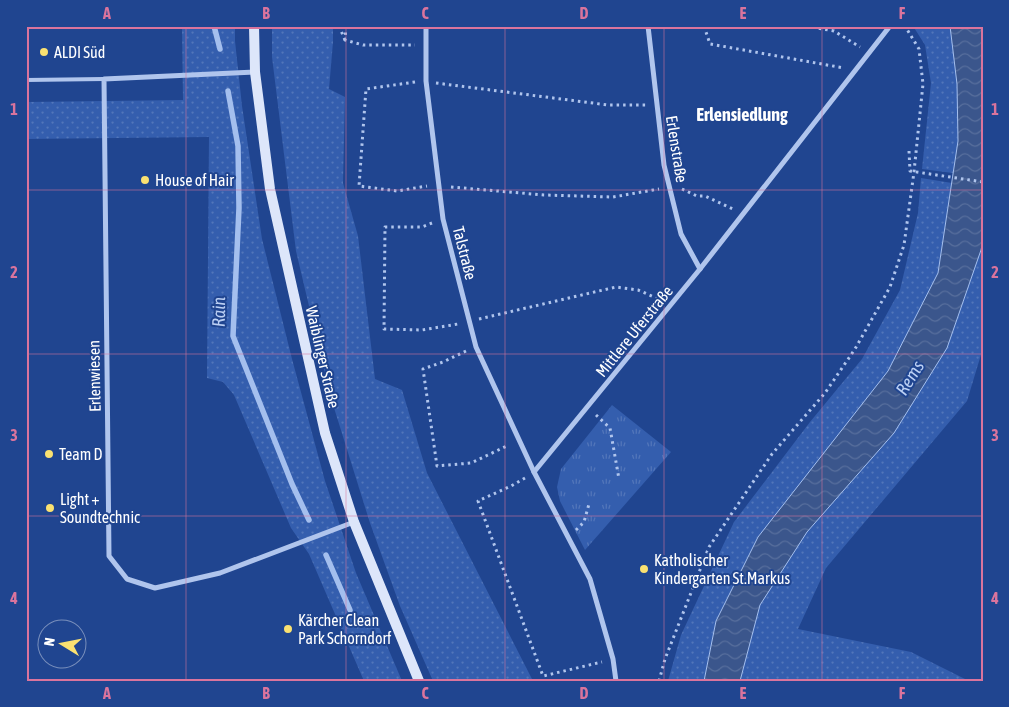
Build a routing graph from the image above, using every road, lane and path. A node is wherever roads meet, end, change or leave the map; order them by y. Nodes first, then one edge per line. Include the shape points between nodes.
1 (254, 26) edge
2 (339, 26) edge
3 (346, 26) edge
4 (426, 26) edge
5 (648, 26) edge
6 (704, 26) edge
7 (806, 26) edge
8 (890, 26) edge
9 (905, 26) edge
10 (345, 40) junction
11 (426, 46) junction
12 (868, 54) junction
13 (255, 72) junction
14 (852, 74) junction
15 (104, 79) junction
16 (26, 80) edge
17 (426, 81) junction
18 (657, 104) junction
19 (909, 151) dead end
20 (914, 172) junction
21 (983, 182) edge
22 (439, 186) junction
23 (670, 188) junction
24 (742, 216) junction
25 (443, 219) junction
26 (700, 269) junction
27 (669, 307) junction
28 (469, 321) junction
29 (476, 347) junction
30 (587, 408) junction
31 (519, 439) junction
32 (534, 472) junction
33 (619, 479) dead end
34 (589, 504) dead end
35 (354, 522) junction
36 (568, 537) junction
37 (613, 659) junction
38 (419, 681) edge
39 (616, 681) edge
40 (659, 681) edge

1 - 13 main road, Waiblinger Straße
2 - 10 path
3 - 10 path
4 - 11 street, Talstraße
5 - 18 street, Erlenstraße
6 - 14 path via 710,44 845,68
7 - 12 path via 834,31
8 - 12 street, Mittlere Uferstraße
9 - 20 path via 919,49 923,84
10 - 11 path via 362,45
11 - 17 street, Talstraße
12 - 14 street, Mittlere Uferstraße
13 - 15 street
13 - 35 main road, Waiblinger Straße via 272,199 325,433
14 - 24 street, Mittlere Uferstraße
15 - 16 lane
15 - 35 street, Erlenwiesen via 109,556 127,579 155,588 220,573
17 - 18 path via 608,105
17 - 22 street, Talstraße
17 - 22 path via 366,89 358,186 396,191
18 - 23 street, Erlenstraße
19 - 20 path via 910,171
20 - 21 path
20 - 40 path via 904,245 890,287 825,392 772,454 709,547
22 - 23 path via 613,197
22 - 25 street, Talstraße
23 - 24 path via 705,196
23 - 26 street, Erlenstraße via 681,234
24 - 26 street, Mittlere Uferstraße
25 - 28 street, Talstraße
25 - 28 path via 422,227 385,226 384,329 422,330
26 - 27 street, Mittlere Uferstraße
27 - 28 path via 638,290 616,287
27 - 30 street, Mittlere Uferstraße
28 - 29 street, Talstraße
29 - 31 street, Talstraße
29 - 31 path via 423,369 437,466 471,463
30 - 32 street, Mittlere Uferstraße
30 - 33 path via 610,428
31 - 32 street, Talstraße
32 - 36 street
32 - 37 path via 478,501 543,676
34 - 36 path via 584,522
35 - 38 main road, Waiblinger Straße
36 - 37 street via 590,580
37 - 39 street

